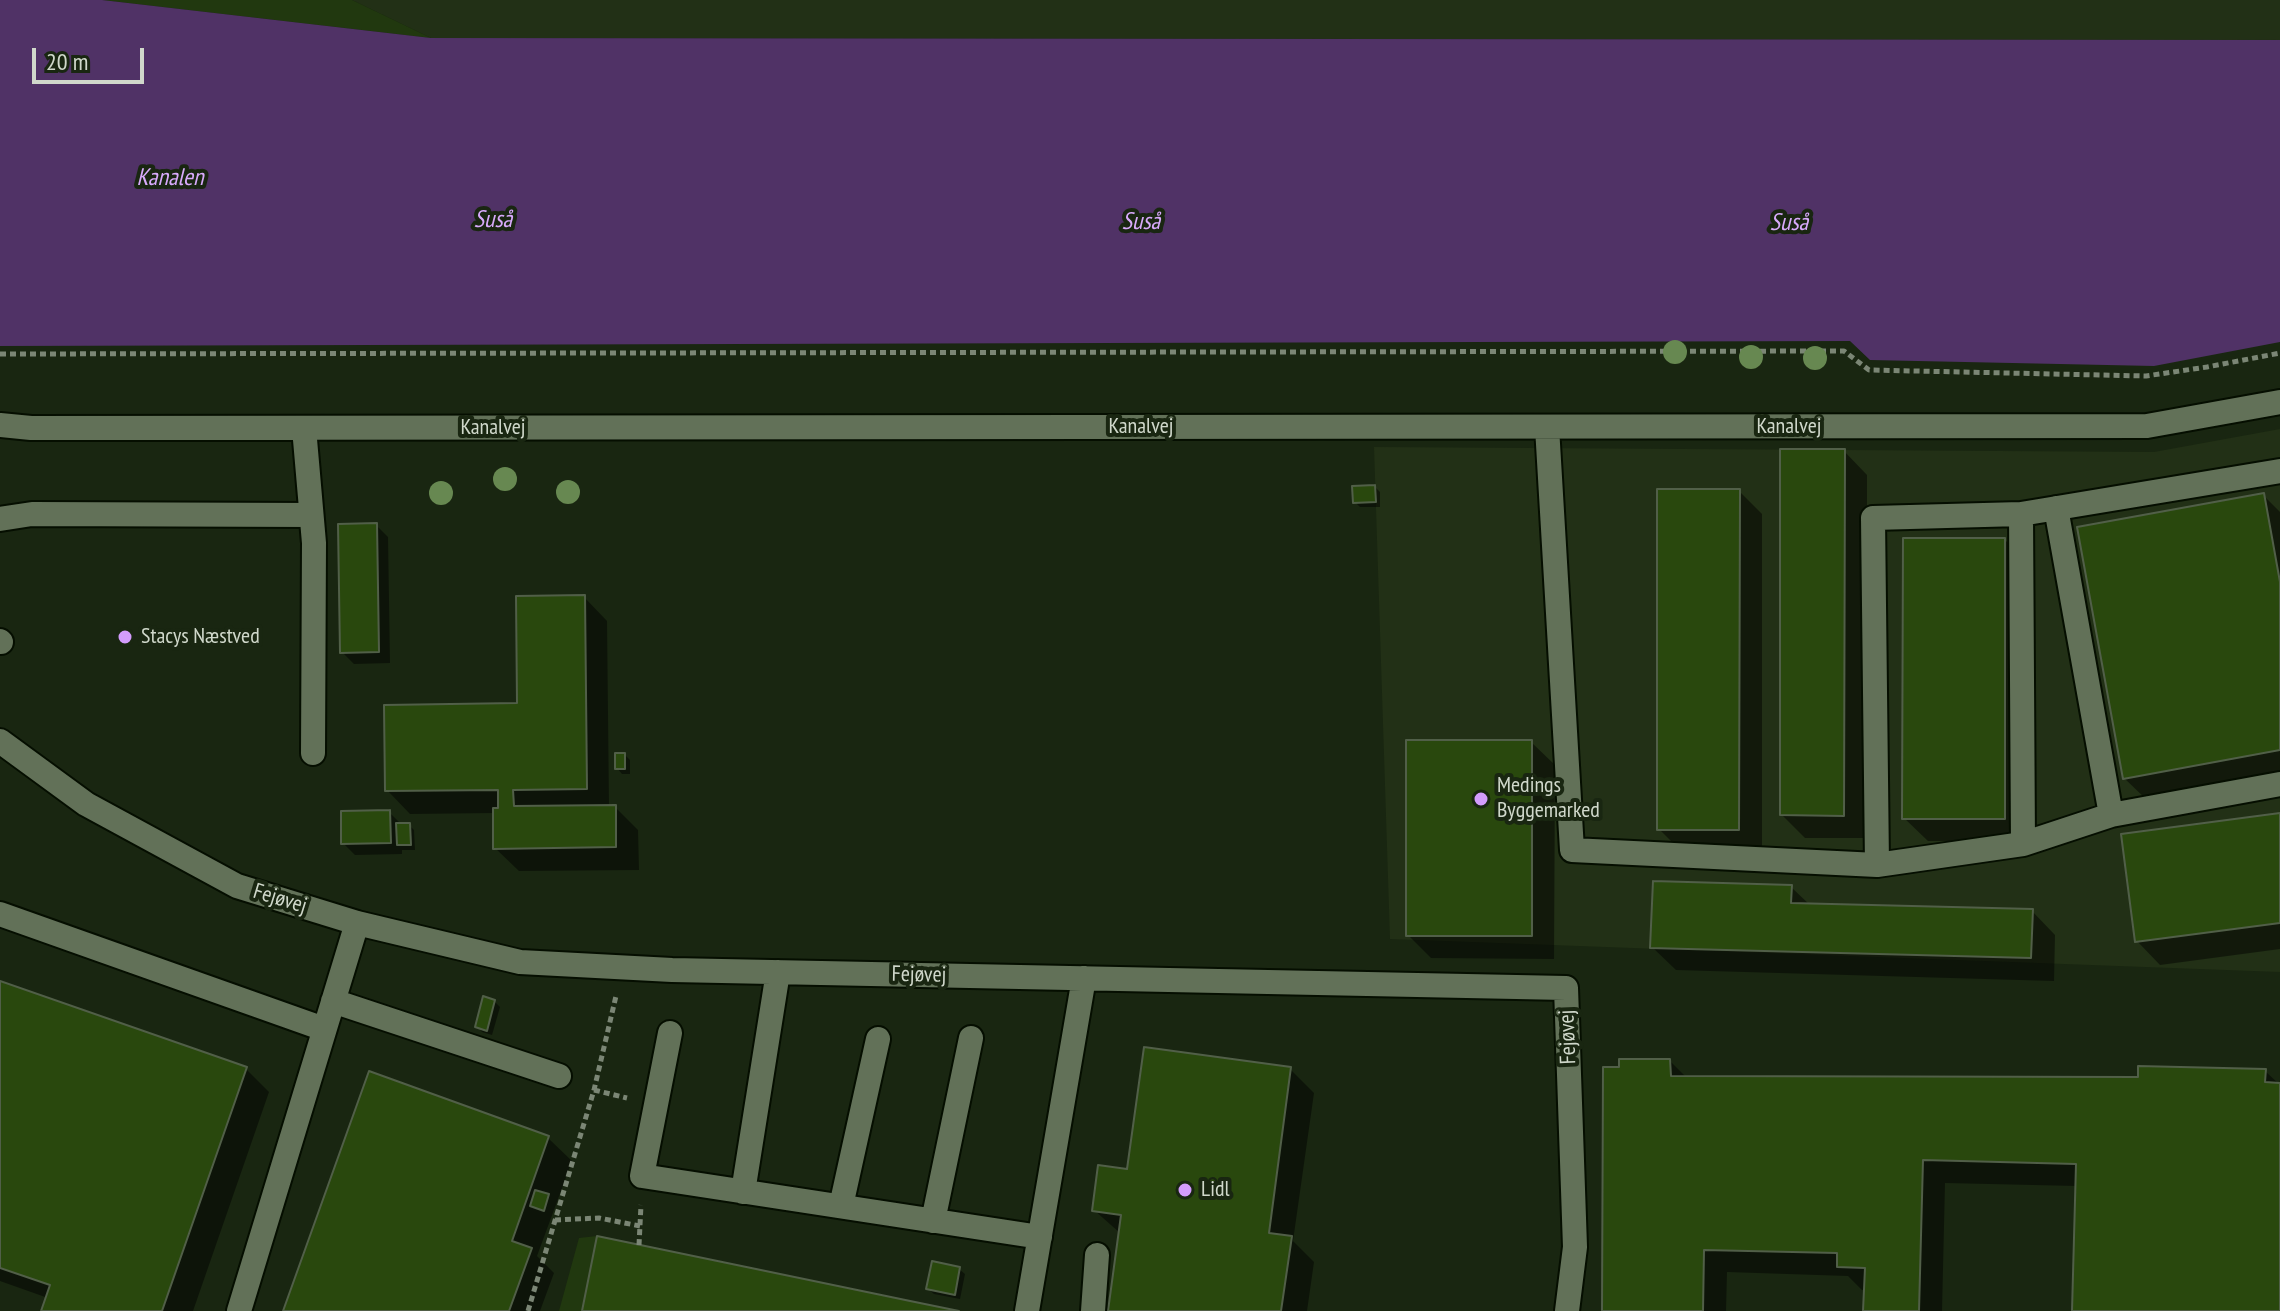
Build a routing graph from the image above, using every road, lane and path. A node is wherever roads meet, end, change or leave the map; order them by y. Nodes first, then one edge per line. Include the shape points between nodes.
1 (2280, 353) edge
2 (0, 354) edge
3 (2280, 402) edge
4 (0, 425) edge
5 (1547, 427) junction
6 (304, 428) junction
7 (2279, 479) edge
8 (2056, 508) junction
9 (2021, 514) junction
10 (311, 515) junction
11 (0, 519) edge
12 (0, 741) edge
13 (313, 753) dead end
14 (2280, 784) edge
15 (2111, 815) junction
16 (2023, 844) junction
17 (1877, 865) junction
18 (0, 914) edge
19 (357, 923) junction
20 (623, 967) junction
21 (778, 972) junction
22 (1084, 978) junction
23 (333, 1001) junction
24 (324, 1029) junction
25 (670, 1033) dead end
26 (971, 1038) dead end
27 (878, 1039) dead end
28 (559, 1076) joint
29 (594, 1090) junction
30 (656, 1105) junction
31 (743, 1192) junction
32 (841, 1206) junction
33 (555, 1220) junction
34 (933, 1221) junction
35 (640, 1226) dead end
36 (1040, 1237) junction
37 (1097, 1255) dead end
38 (239, 1311) edge
39 (528, 1311) edge
40 (1027, 1311) edge
41 (1093, 1311) edge
42 (1567, 1311) edge

1 - 2 path via 2146,376 1869,370 1844,351
3 - 5 street, Kanalvej via 2147,426
4 - 6 street, Kanalvej
5 - 6 street, Kanalvej
5 - 17 street via 1572,850
6 - 10 street
7 - 8 street
8 - 9 street
8 - 15 street
9 - 16 street
9 - 17 street via 1873,518
10 - 11 street via 32,514
10 - 13 street
12 - 19 street, Fejøvej via 86,804 237,886
14 - 15 street
15 - 16 street
16 - 17 street
18 - 24 street
19 - 20 street, Fejøvej via 520,962
19 - 23 street
20 - 21 street, Fejøvej
20 - 29 path
21 - 22 street, Fejøvej
21 - 31 street
22 - 36 street
22 - 42 street, Fejøvej via 1566,988 1575,1247
23 - 24 street
23 - 28 street
24 - 38 street
25 - 30 street
26 - 34 street
27 - 32 street
28 - 29 path
29 - 30 path
29 - 33 path
30 - 31 street via 642,1176
31 - 32 street
32 - 34 street
33 - 35 path via 599,1218
33 - 39 path
34 - 36 street
36 - 40 street
37 - 41 street

